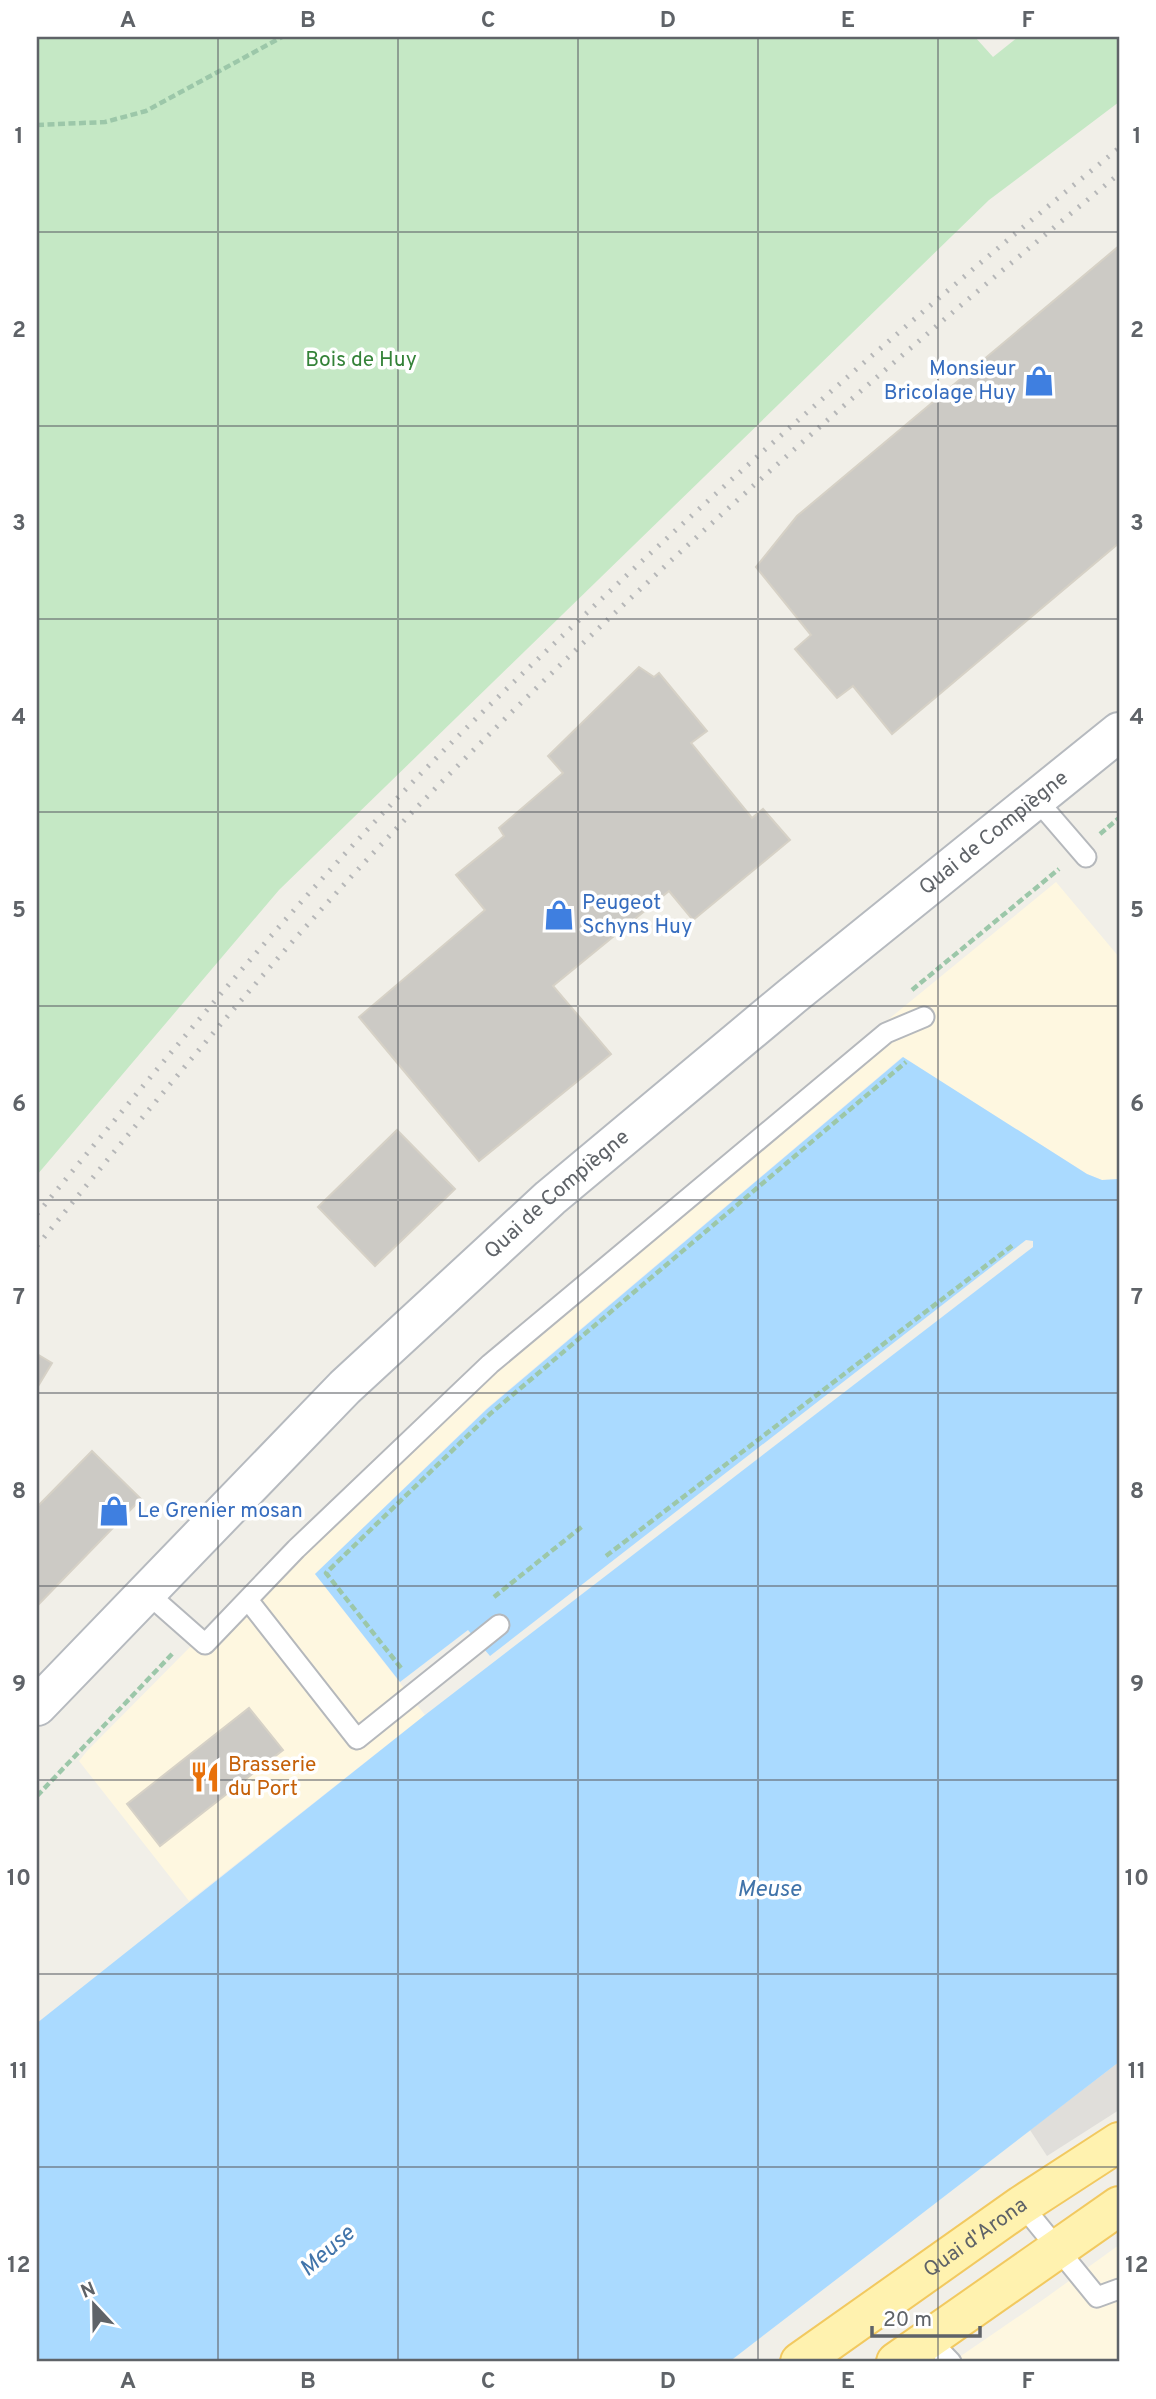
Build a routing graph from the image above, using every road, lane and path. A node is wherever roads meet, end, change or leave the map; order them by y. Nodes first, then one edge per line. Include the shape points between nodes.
1 (282, 37) edge
2 (37, 125) edge
3 (1119, 732) edge
4 (1036, 799) junction
5 (1086, 857) dead end
6 (924, 1017) dead end
7 (906, 1062) dead end
8 (1013, 1245) dead end
9 (584, 1525) dead end
10 (606, 1556) dead end
11 (146, 1592) junction
12 (248, 1600) junction
13 (488, 1602) dead end
14 (499, 1625) dead end
15 (413, 1662) dead end
16 (37, 1706) edge
17 (1119, 2142) edge
18 (1022, 2205) junction
19 (1119, 2206) edge
20 (1057, 2249) junction
21 (1119, 2289) edge
22 (940, 2351) edge
23 (800, 2362) edge
24 (896, 2362) edge

1 - 2 path via 146,111 105,122
3 - 4 main road, Quai de Compiègne
4 - 5 lane
4 - 11 main road, Quai de Compiègne via 550,1199 345,1387
6 - 12 lane via 886,1033 490,1364
7 - 15 path via 490,1414 326,1573 402,1670
8 - 10 path
9 - 13 path
11 - 12 lane via 205,1644
11 - 16 main road, Quai de Compiègne
12 - 14 lane via 357,1739
17 - 18 main road, Quai d'Arona
18 - 20 lane
18 - 23 main road, Quai d'Arona
19 - 20 main road
20 - 21 lane via 1097,2297
20 - 22 main road
22 - 24 main road

